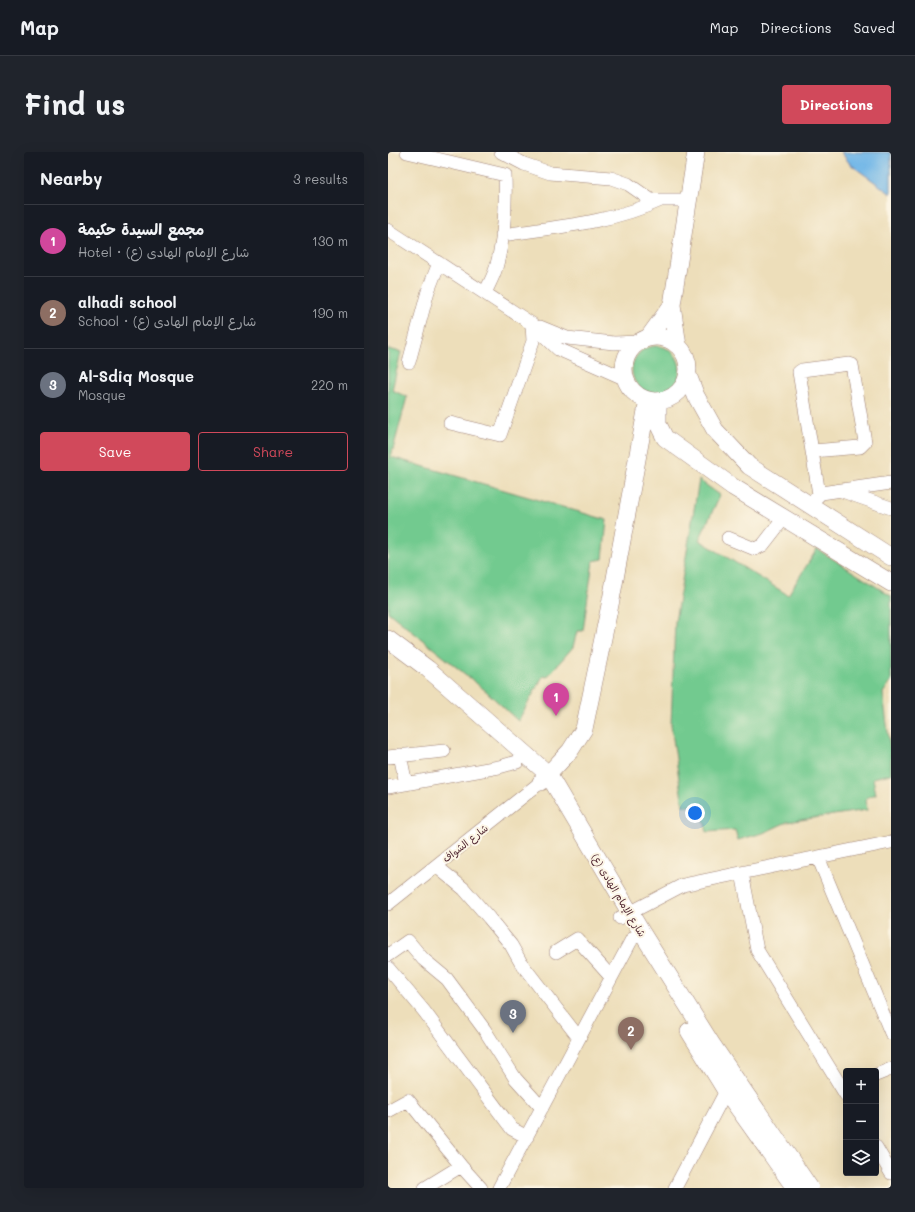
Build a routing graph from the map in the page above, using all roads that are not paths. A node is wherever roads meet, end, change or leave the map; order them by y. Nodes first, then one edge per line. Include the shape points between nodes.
1 (407, 152) edge
2 (501, 152) edge
3 (696, 152) edge
4 (663, 199) junction
5 (687, 200) junction
6 (388, 230) edge
7 (502, 235) junction
8 (439, 263) junction
9 (485, 293) junction
10 (672, 305) junction
11 (532, 324) junction
12 (644, 340) junction
13 (678, 346) junction
14 (409, 362) dead end
15 (688, 375) junction
16 (626, 379) junction
17 (653, 401) junction
18 (450, 423) dead end
19 (813, 450) junction
20 (749, 466) junction
21 (891, 483) edge
22 (733, 487) junction
23 (841, 490) junction
24 (814, 499) junction
25 (891, 508) edge
26 (784, 518) junction
27 (728, 538) dead end
28 (891, 557) edge
29 (891, 583) edge
30 (388, 639) edge
31 (388, 653) edge
32 (444, 751) dead end
33 (394, 756) edge
34 (517, 762) junction
35 (545, 778) junction
36 (406, 784) junction
37 (388, 787) edge
38 (891, 842) edge
39 (818, 856) junction
40 (436, 866) junction
41 (742, 873) junction
42 (388, 904) edge
43 (625, 915) junction
44 (637, 936) junction
45 (556, 952) dead end
46 (388, 955) edge
47 (388, 968) edge
48 (611, 977) junction
49 (891, 1033) edge
50 (579, 1038) junction
51 (891, 1069) edge
52 (879, 1074) edge
53 (843, 1088) edge
54 (726, 1091) junction
55 (542, 1108) junction
56 (388, 1111) edge
57 (527, 1137) junction
58 (879, 1152) edge
59 (461, 1166) junction
60 (891, 1173) edge
61 (425, 1188) edge
62 (481, 1188) edge
63 (499, 1188) edge
64 (674, 1188) edge
65 (795, 1188) edge
66 (810, 1188) edge

1 - 7 street via 505,175 506,210
2 - 4 street via 550,173 611,178 628,184 651,200
3 - 5 main road
4 - 5 street
4 - 7 street via 640,210 611,218
5 - 10 main road
6 - 8 street
7 - 9 street via 497,266
8 - 9 street
8 - 14 street via 428,291
9 - 11 street
10 - 12 main road
10 - 13 main road
11 - 12 street via 567,338 614,343
11 - 16 street via 558,349
11 - 18 street via 533,341 500,434
12 - 13 main road via 664,338
12 - 16 main road via 631,349 626,359
13 - 15 main road via 686,359
15 - 17 main road via 678,393 669,399
15 - 20 main road via 696,396 715,430
16 - 17 main road via 638,396
17 - 22 main road via 658,424 665,438
17 - 35 main road via 584,728 570,751
19 - 19 street via 860,447 865,442 852,365 799,372
19 - 24 street
20 - 22 main road
20 - 24 main road
21 - 23 street
22 - 26 main road
23 - 24 street
23 - 25 street
24 - 28 main road
26 - 27 street via 763,545 754,549
26 - 29 main road
30 - 35 main road, شارع الإمام الهادی (ع) via 428,669
31 - 34 main road, شارع الإمام الهادی (ع) via 422,678
32 - 33 street
33 - 36 street
34 - 35 main road, شارع الإمام الهادی (ع)
34 - 36 street
35 - 40 street, شارع الشواف
35 - 43 main road, شارع الإمام الهادی (ع)
36 - 37 street
38 - 39 street
39 - 41 street
39 - 49 street
40 - 42 street, شارع الشواف
40 - 50 street via 464,889 489,918
41 - 43 street via 683,885
41 - 53 street via 757,950
43 - 44 main road, شارع الإمام الهادی (ع)
44 - 48 street
44 - 54 main road, شارع الإمام الهادی (ع)
44 - 66 main road, شارع الإمام الهادی (ع)
45 - 48 street via 577,939
46 - 55 street via 408,941 423,959 447,979 484,1029 515,1078
47 - 57 street via 424,1011 512,1129
48 - 50 street
50 - 55 street
51 - 52 street
54 - 64 street
54 - 65 main road, شارع الإمام الهادی (ع)
55 - 57 street
56 - 59 street via 408,1100
57 - 63 street
58 - 60 street
59 - 61 street
59 - 62 street

